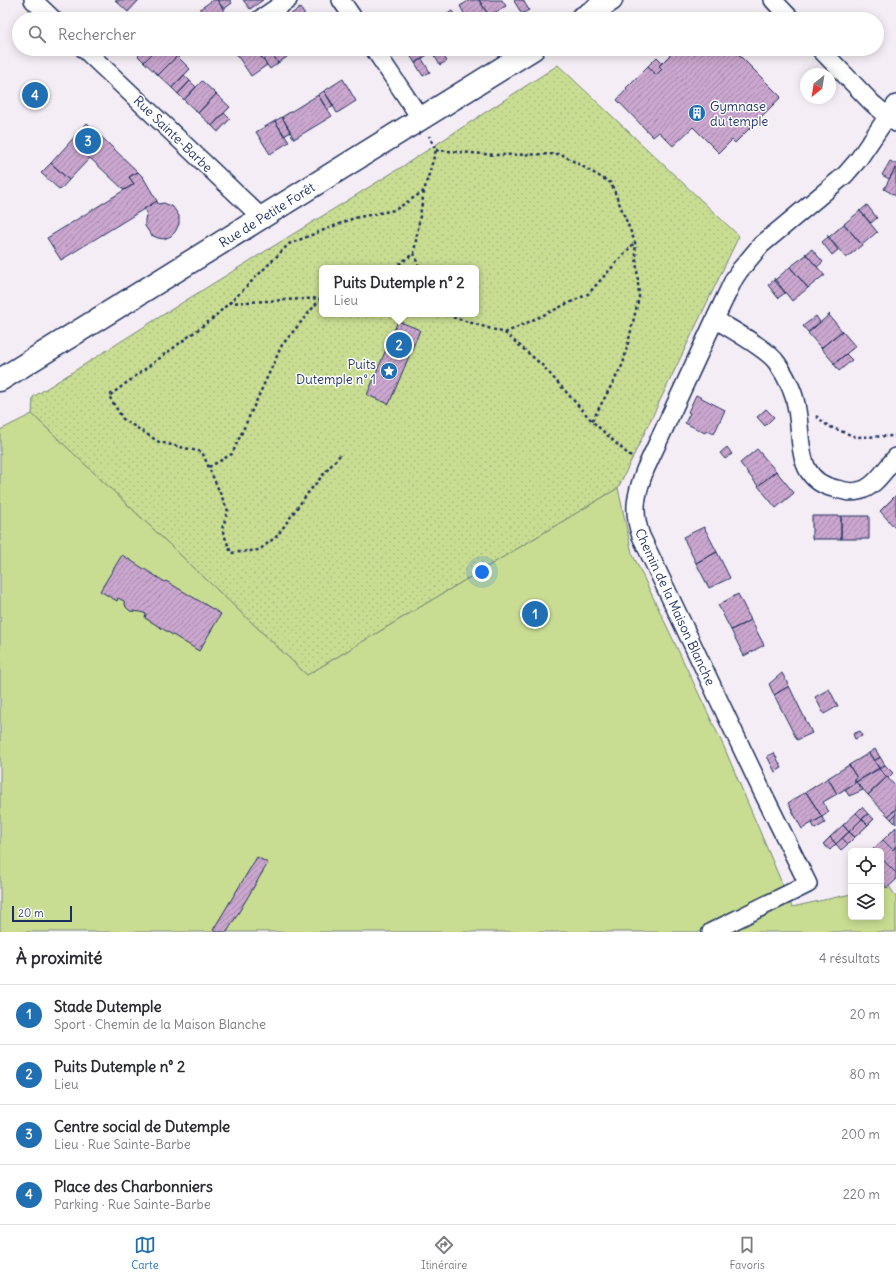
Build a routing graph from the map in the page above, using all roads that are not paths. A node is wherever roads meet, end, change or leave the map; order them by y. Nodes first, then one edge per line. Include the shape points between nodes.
1 (33, 0) edge
2 (288, 0) edge
3 (341, 0) edge
4 (611, 0) edge
5 (773, 0) edge
6 (46, 12) edge
7 (270, 12) edge
8 (349, 12) edge
9 (592, 12) edge
10 (784, 12) edge
11 (91, 56) edge
12 (379, 56) edge
13 (522, 56) edge
14 (827, 56) edge
15 (893, 115) edge
16 (421, 119) junction
17 (262, 218) junction
18 (715, 319) junction
19 (0, 380) edge
20 (896, 457) edge
21 (711, 932) edge

1 - 6 street
2 - 7 street
3 - 8 street
4 - 9 main road
5 - 10 street
11 - 17 street, Rue Sainte-Barbe
12 - 16 street
13 - 16 main road, Rue de Petite Forêt
14 - 15 street via 872,103
15 - 18 street, Chemin de la Maison Blanche via 845,175 755,251 734,279
16 - 17 main road, Rue de Petite Forêt
17 - 19 main road, Rue de Petite Forêt
18 - 20 street via 770,354 780,368 797,409 806,468 819,482 833,488 859,491 869,487
18 - 21 street, Chemin de la Maison Blanche via 645,470 635,507 636,521 808,884

